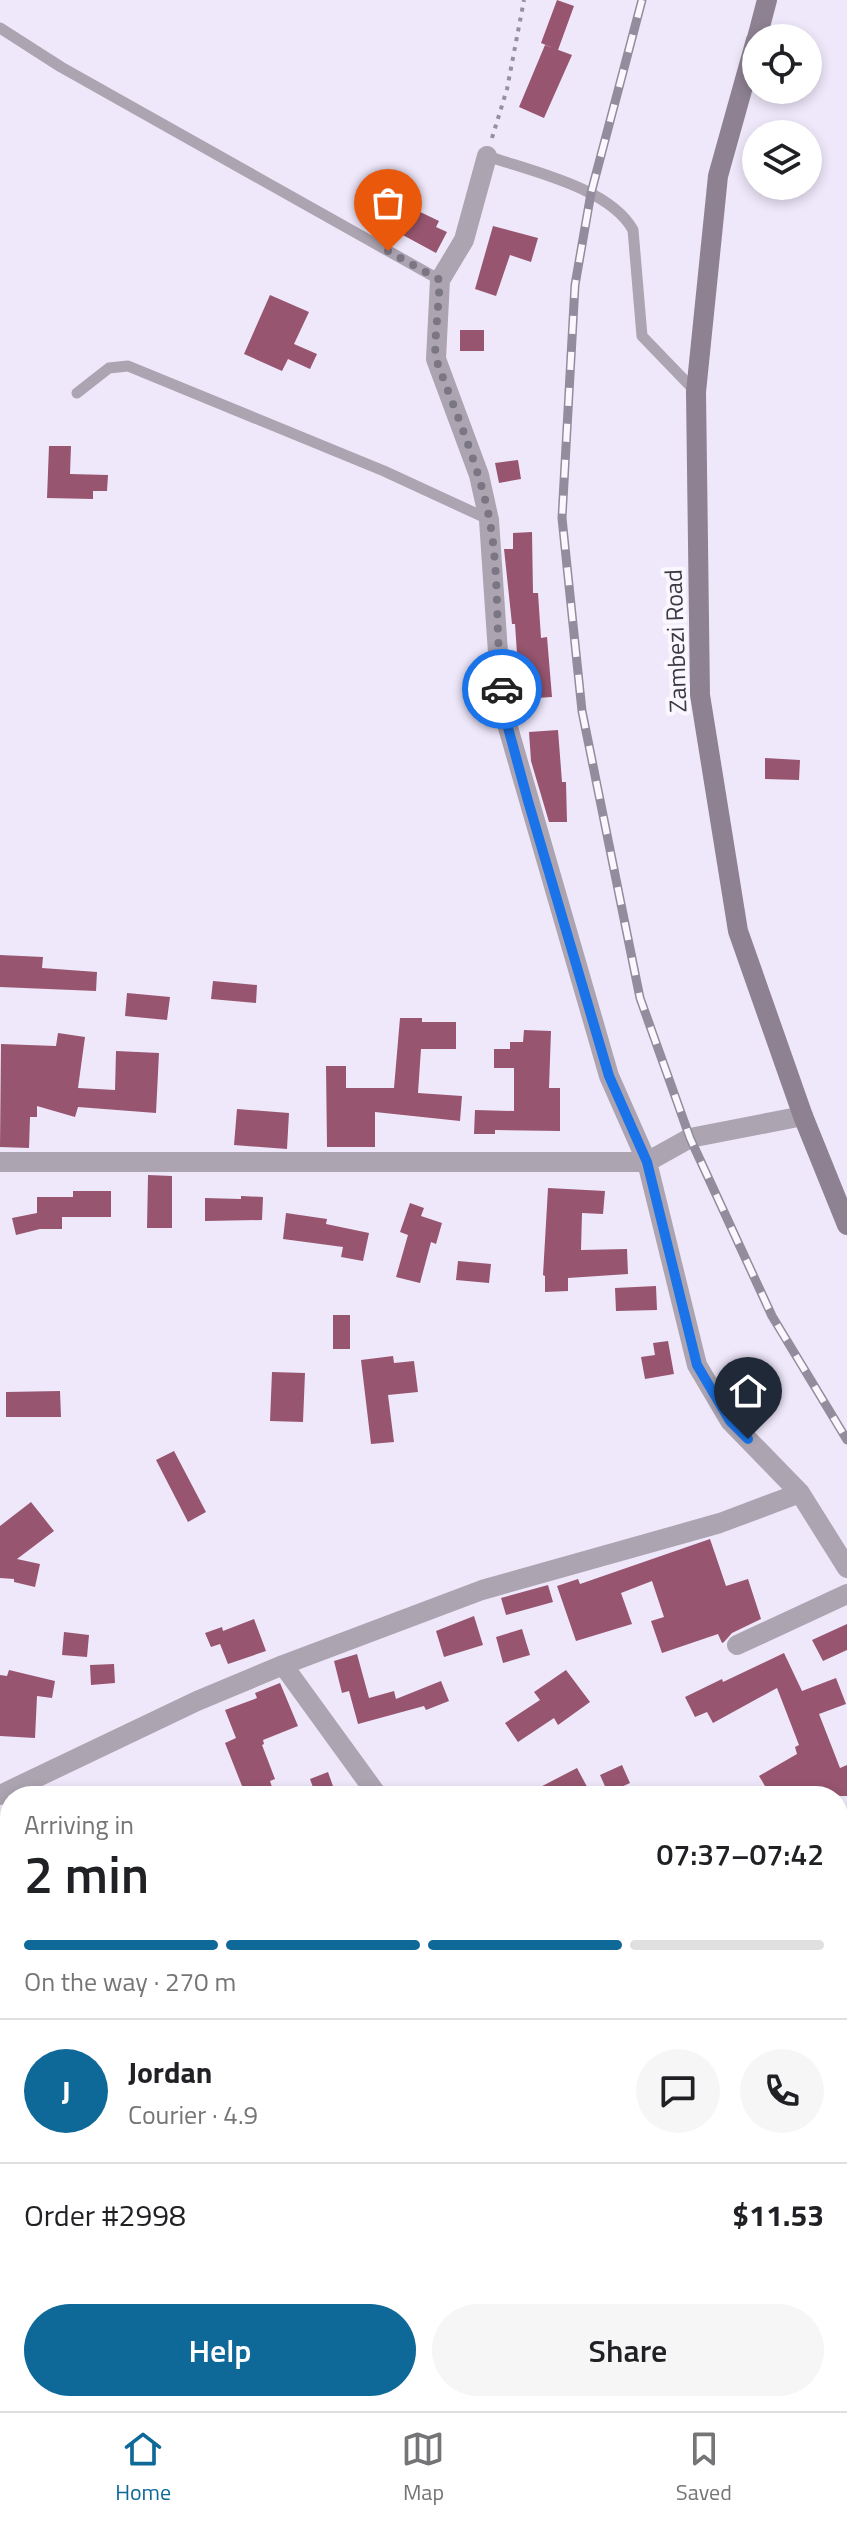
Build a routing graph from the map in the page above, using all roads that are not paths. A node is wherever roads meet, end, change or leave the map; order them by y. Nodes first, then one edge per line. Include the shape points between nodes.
1 (767, 0) edge
2 (760, 24) edge
3 (0, 28) edge
4 (742, 89) edge
5 (487, 156) joint
6 (440, 280) junction
7 (696, 392) junction
8 (77, 393) dead end
9 (489, 520) junction
10 (803, 1116) junction
11 (0, 1162) edge
12 (647, 1162) junction
13 (847, 1225) edge
14 (800, 1493) junction
15 (847, 1568) edge
16 (847, 1594) edge
17 (737, 1645) dead end
18 (283, 1665) junction
19 (19, 1786) edge
20 (371, 1786) edge

1 - 2 main road, Zambezi Road
3 - 6 lane
4 - 7 main road, Zambezi Road via 718,176
5 - 6 street via 464,240
5 - 7 lane via 591,193 627,218 633,230 642,336
6 - 9 street via 436,359 479,475
7 - 10 main road, Zambezi Road via 700,695 738,931
8 - 9 lane via 109,368 128,366
9 - 12 street via 507,724 609,1076
10 - 12 street via 690,1138
10 - 13 main road, Zambezi Road
11 - 12 street
12 - 14 street via 697,1365 730,1421
14 - 15 street
14 - 18 street via 720,1523 482,1590
16 - 17 street
18 - 19 street
18 - 20 street

